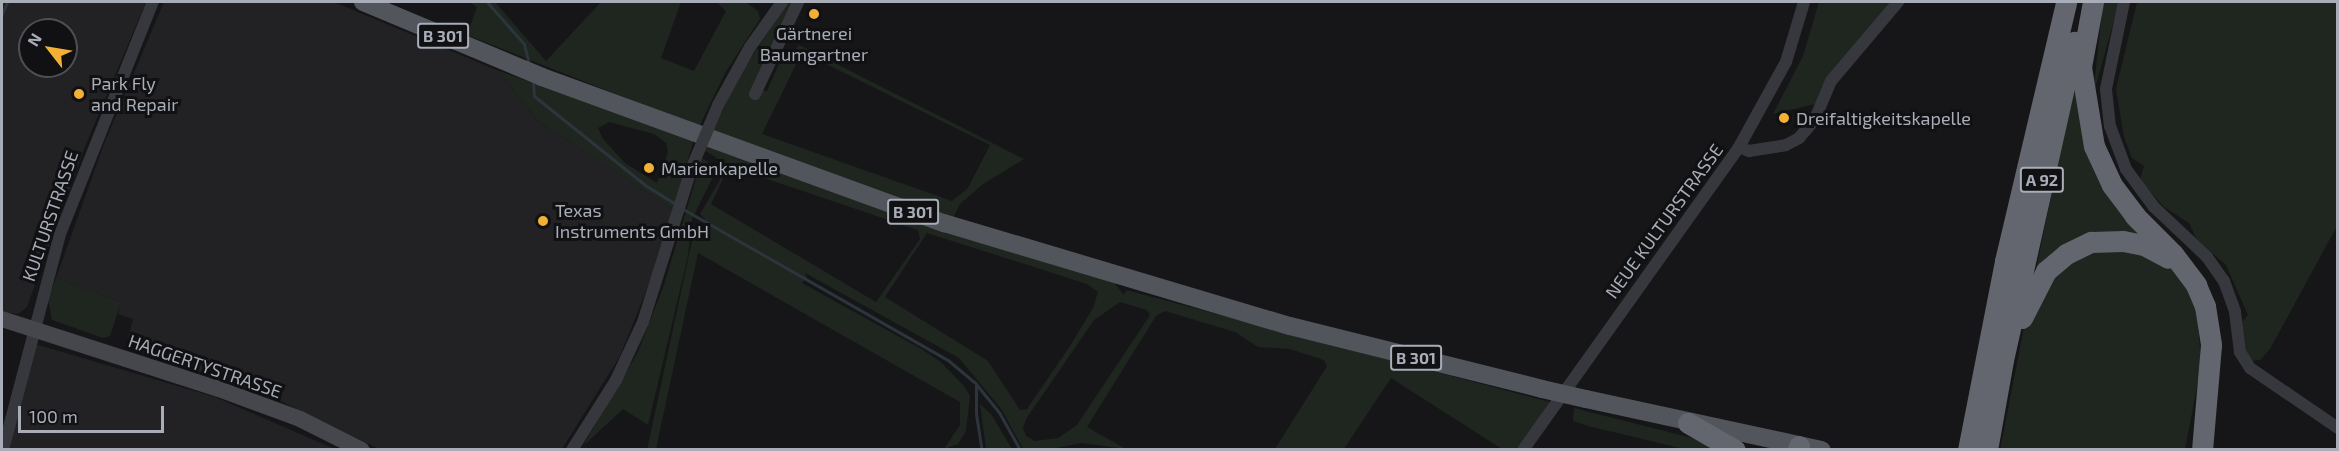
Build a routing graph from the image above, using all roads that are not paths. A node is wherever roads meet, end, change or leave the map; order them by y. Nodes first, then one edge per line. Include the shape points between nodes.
1 (153, 2) edge
2 (363, 2) edge
3 (782, 2) edge
4 (798, 2) edge
5 (1804, 2) edge
6 (1898, 2) edge
7 (2066, 2) edge
8 (2084, 2) edge
9 (2093, 2) edge
10 (2124, 2) edge
11 (755, 94) dead end
12 (1739, 147) junction
13 (2181, 266) junction
14 (2, 319) edge
15 (31, 330) junction
16 (2003, 360) junction
17 (1688, 423) junction
18 (2337, 428) edge
19 (1798, 448) edge
20 (3, 450) edge
21 (362, 450) edge
22 (572, 450) edge
23 (1523, 450) edge
24 (1735, 450) edge
25 (1822, 450) edge
26 (1968, 450) edge
27 (1987, 450) edge
28 (2202, 450) edge

1 - 15 street, KULTURSTRASSE via 90,153
2 - 17 main road, B 301, bridge via 542,77 944,223 1290,326
3 - 22 street, bridge via 750,47 718,105 692,167 628,358
4 - 11 street
5 - 12 street via 1786,62
6 - 12 street, NEUE KULTURSTRASSE via 1831,81 1814,121 1799,138 1786,145 1749,151
7 - 26 highway, A 92 via 2005,261
8 - 16 highway, A 92
9 - 13 highway via 2081,67 2094,147 2112,185
10 - 18 street via 2106,88 2110,126 2129,176 2218,272 2233,305 2240,352 2250,368 2269,385
12 - 23 street, NEUE KULTURSTRASSE
13 - 16 highway via 2144,245 2123,241 2104,240 2078,248 2056,261 2038,282 2015,341
13 - 28 highway via 2196,285 2205,306 2211,345
14 - 15 street, HAGGERTYSTRASSE
15 - 20 street, KULTURSTRASSE
15 - 21 street, HAGGERTYSTRASSE via 230,393 300,419
16 - 27 highway, A 92
17 - 19 main road, B 301
17 - 24 highway
19 - 25 main road, B 301

